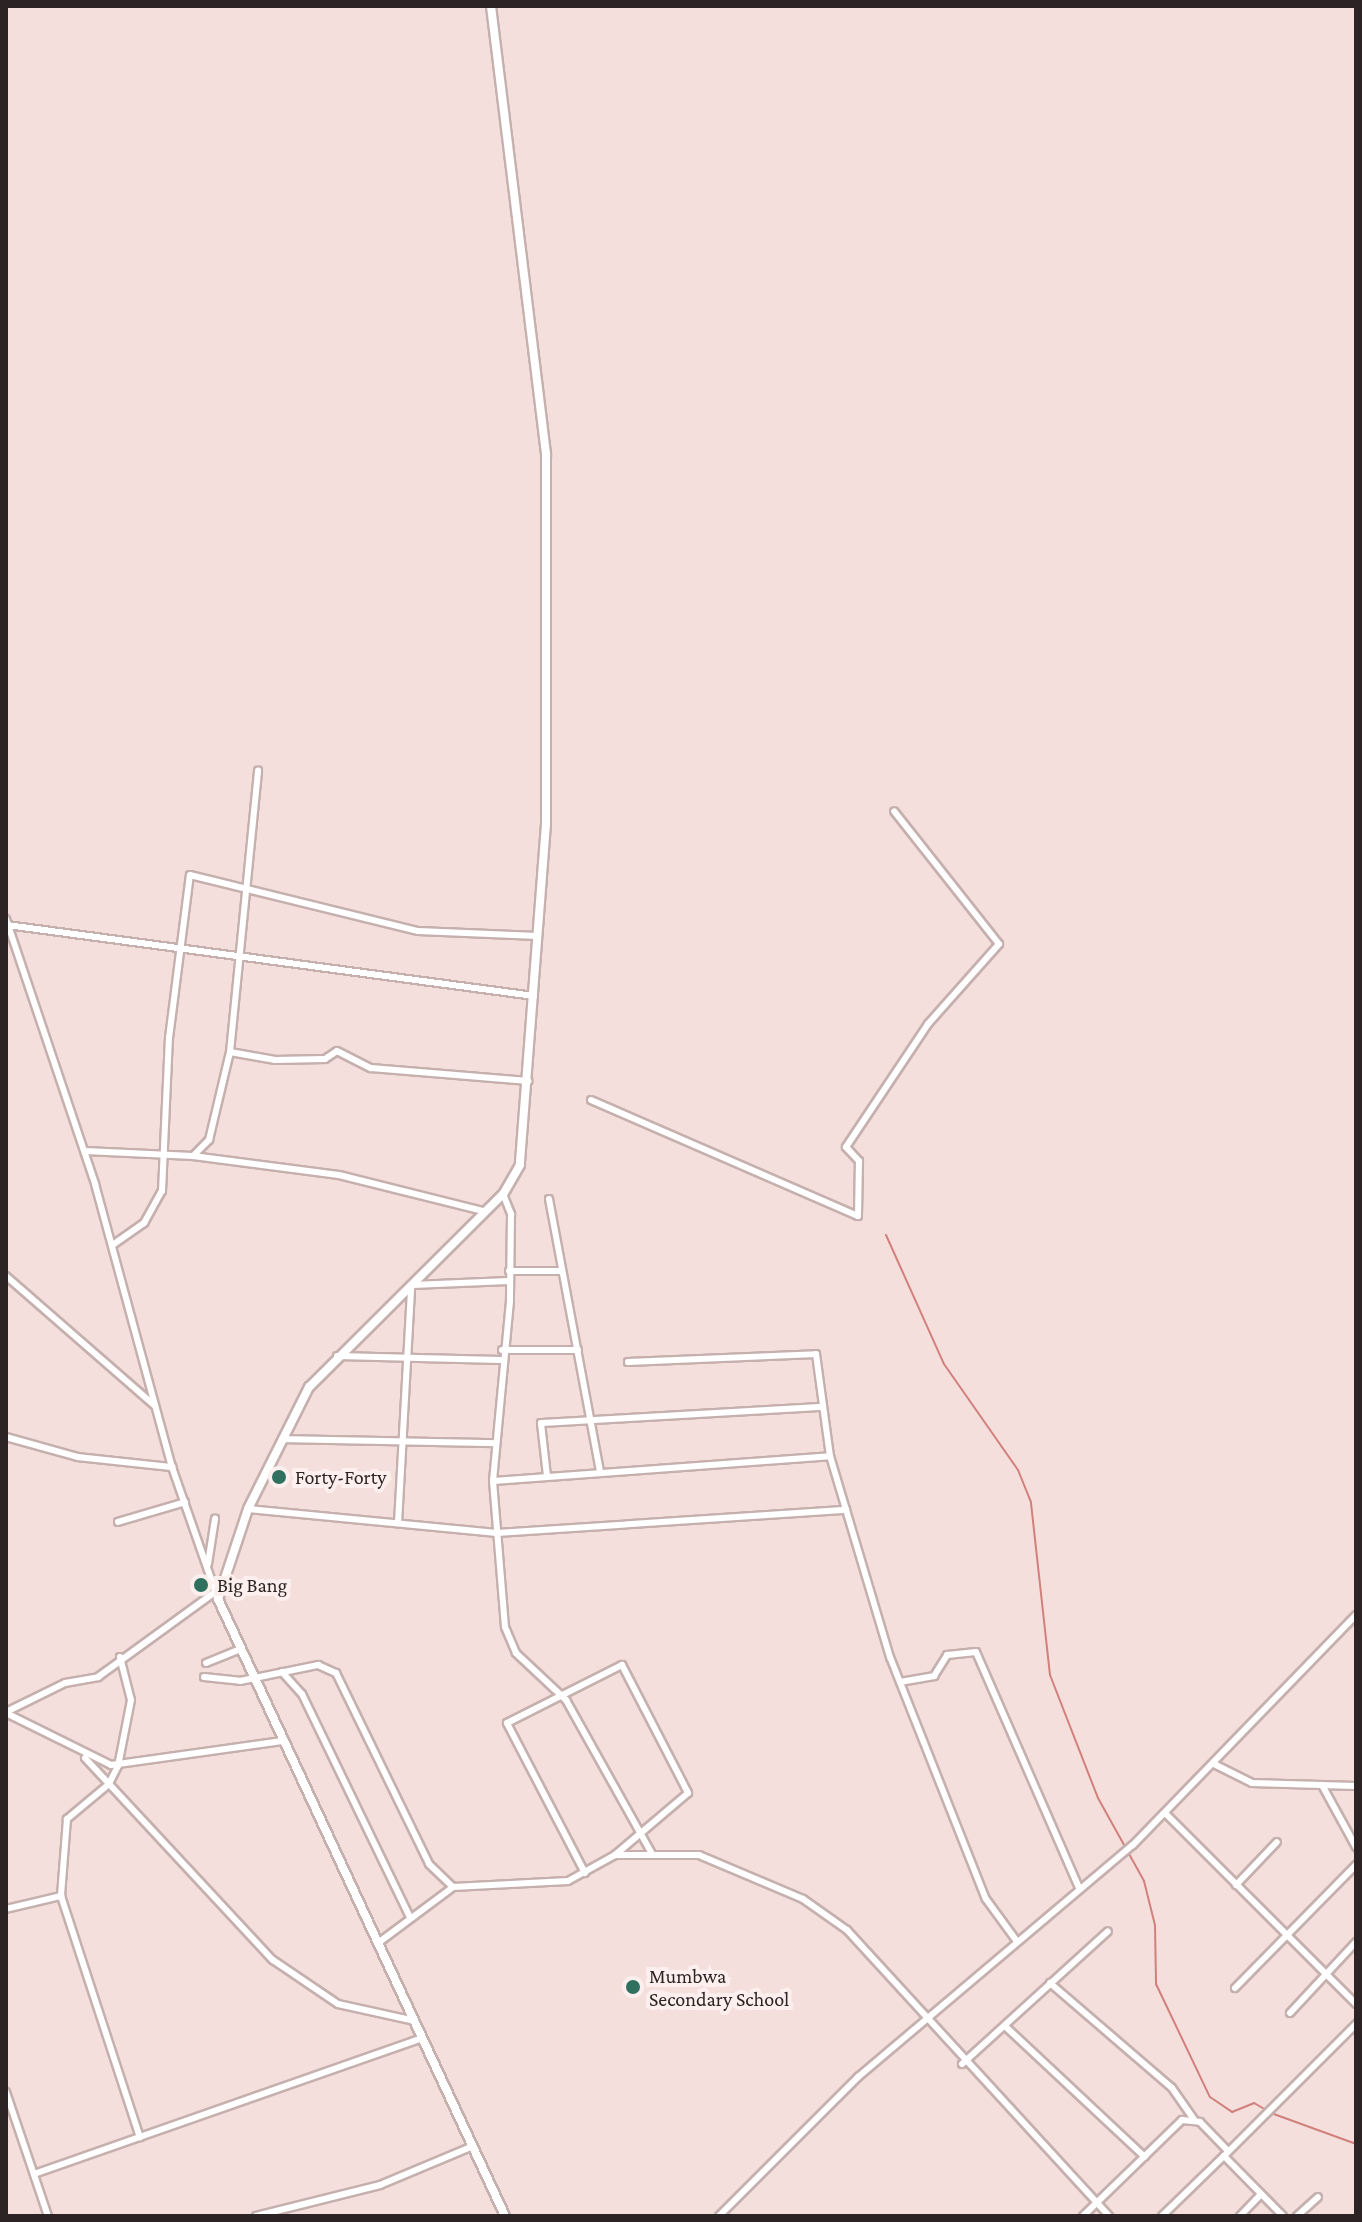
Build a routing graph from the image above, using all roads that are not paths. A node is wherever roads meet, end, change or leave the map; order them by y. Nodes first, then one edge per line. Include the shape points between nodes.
1 (491, 6) edge
2 (258, 770) dead end
3 (894, 811) dead end
4 (243, 883) junction
5 (6, 922) edge
6 (538, 936) junction
7 (178, 948) junction
8 (238, 951) junction
9 (6, 955) edge
10 (15, 956) junction
11 (534, 996) junction
12 (230, 1052) junction
13 (528, 1081) junction
14 (591, 1100) dead end
15 (85, 1151) junction
16 (162, 1154) junction
17 (193, 1156) junction
18 (503, 1194) junction
19 (549, 1199) dead end
20 (483, 1211) junction
21 (114, 1244) junction
22 (509, 1271) junction
23 (562, 1271) junction
24 (6, 1276) edge
25 (509, 1281) junction
26 (412, 1283) junction
27 (502, 1350) junction
28 (578, 1350) junction
29 (336, 1356) junction
30 (407, 1360) junction
31 (501, 1360) junction
32 (628, 1362) dead end
33 (154, 1405) junction
34 (821, 1407) junction
35 (593, 1419) junction
36 (6, 1437) edge
37 (282, 1439) junction
38 (403, 1440) junction
39 (495, 1443) junction
40 (830, 1456) junction
41 (172, 1467) junction
42 (600, 1472) junction
43 (547, 1476) junction
44 (493, 1481) junction
45 (185, 1502) junction
46 (248, 1509) junction
47 (846, 1510) junction
48 (215, 1519) dead end
49 (118, 1522) dead end
50 (398, 1523) junction
51 (497, 1533) junction
52 (207, 1567) junction
53 (217, 1596) junction
54 (1356, 1615) edge
55 (240, 1649) junction
56 (120, 1657) junction
57 (206, 1663) dead end
58 (282, 1672) junction
59 (204, 1677) dead end
60 (254, 1678) junction
61 (900, 1682) junction
62 (557, 1694) junction
63 (6, 1712) edge
64 (282, 1741) junction
65 (85, 1758) junction
66 (1214, 1764) junction
67 (118, 1766) junction
68 (109, 1784) junction
69 (1322, 1785) junction
70 (1356, 1786) edge
71 (1165, 1813) junction
72 (639, 1830) junction
73 (1277, 1842) dead end
74 (1356, 1847) edge
75 (652, 1854) junction
76 (615, 1855) junction
77 (1356, 1865) edge
78 (585, 1873) junction
79 (1236, 1885) junction
80 (453, 1887) junction
81 (1079, 1888) junction
82 (61, 1896) junction
83 (6, 1909) edge
84 (410, 1917) junction
85 (1108, 1931) dead end
86 (1287, 1935) junction
87 (1016, 1940) junction
88 (1356, 1942) edge
89 (378, 1943) junction
90 (1327, 1976) junction
91 (1050, 1983) junction
92 (1235, 1988) dead end
93 (1356, 2004) edge
94 (1290, 2013) dead end
95 (415, 2021) junction
96 (924, 2021) junction
97 (1356, 2024) edge
98 (1006, 2027) junction
99 (423, 2038) junction
100 (962, 2064) junction
101 (6, 2092) edge
102 (1194, 2120) junction
103 (140, 2137) junction
104 (471, 2147) junction
105 (1226, 2154) junction
106 (1145, 2157) junction
107 (34, 2174) junction
108 (1261, 2194) junction
109 (1318, 2197) dead end
110 (1097, 2204) junction
111 (48, 2216) edge
112 (256, 2216) edge
113 (505, 2216) edge
114 (719, 2216) edge
115 (1083, 2216) edge
116 (1109, 2216) edge
117 (1162, 2216) edge
118 (1240, 2216) edge
119 (1283, 2216) edge
120 (1297, 2216) edge

1 - 6 street via 546,455 546,824
2 - 4 street
3 - 14 street via 999,944 928,1024 846,1147 859,1161 858,1216
4 - 6 street via 418,931
4 - 7 street via 190,875
4 - 8 street
5 - 7 street
5 - 10 street
6 - 11 street
7 - 8 street
7 - 16 street
8 - 11 street
8 - 12 street
9 - 10 street
10 - 15 street
11 - 13 street
12 - 13 street via 275,1060 325,1059 337,1051 371,1068
12 - 17 street via 219,1118
13 - 18 street via 520,1165
15 - 16 street
15 - 21 street
16 - 17 street
16 - 21 street via 154,1213
17 - 20 street via 339,1175
18 - 20 street
18 - 22 street via 511,1214
19 - 23 street
20 - 26 street
21 - 33 street
22 - 23 street
22 - 25 street
23 - 28 street
24 - 33 street
25 - 26 street
25 - 27 street
26 - 29 street
26 - 30 street
27 - 28 street
27 - 31 street
28 - 35 street
29 - 30 street
29 - 37 street via 309,1387
30 - 31 street
30 - 38 street
31 - 39 street
32 - 34 street via 812,1351
33 - 41 street
34 - 35 street
34 - 40 street
35 - 42 street
35 - 43 street via 541,1423
36 - 41 street via 78,1457
37 - 38 street
37 - 46 street
38 - 39 street
38 - 50 street
39 - 44 street
40 - 42 street
40 - 47 street
41 - 45 street
42 - 43 street
43 - 44 street
44 - 51 street
45 - 49 street
45 - 52 street
46 - 50 street via 285,1518
46 - 53 street
47 - 51 street
47 - 61 street
48 - 52 street
50 - 51 street
51 - 62 street via 509,1643
52 - 53 street
53 - 55 street
53 - 56 street
54 - 66 street
55 - 57 street
55 - 60 street
56 - 63 street via 98,1677 65,1683
56 - 67 street via 131,1700
58 - 60 street
58 - 80 street via 327,1667 349,1688 429,1864
58 - 84 street via 302,1694
59 - 60 street
60 - 64 street
61 - 81 street via 936,1675 947,1655 976,1652
61 - 87 street via 986,1899
62 - 72 street
62 - 72 street via 618,1666 630,1674 688,1790
62 - 78 street via 507,1723
63 - 65 street
64 - 67 street
64 - 89 street
65 - 67 street
65 - 68 street
66 - 69 street via 1252,1783
66 - 71 street
67 - 68 street
68 - 82 street via 67,1819
68 - 95 street via 245,1934 306,1986 338,2004
69 - 70 street
69 - 74 street
71 - 79 street
71 - 81 street
72 - 75 street
72 - 76 street
73 - 79 street
75 - 76 street
75 - 96 street via 695,1854 803,1899 911,1992
76 - 78 street
77 - 86 street
78 - 80 street via 554,1883
79 - 86 street
80 - 84 street
81 - 87 street
82 - 83 street
82 - 103 street
84 - 89 street
85 - 91 street
86 - 90 street
86 - 92 street
87 - 96 street
88 - 90 street
89 - 95 street
90 - 93 street
90 - 94 street
91 - 98 street
91 - 102 street via 1172,2088
95 - 99 street
96 - 100 street
96 - 114 street
97 - 105 street
98 - 100 street
98 - 106 street
99 - 103 street
99 - 104 street
100 - 110 street
101 - 107 street
102 - 105 street
102 - 106 street via 1178,2123
103 - 107 street
104 - 112 street via 380,2185
104 - 113 street
105 - 108 street
105 - 117 street
106 - 110 street
107 - 111 street
108 - 118 street
108 - 119 street
109 - 120 street
110 - 115 street
110 - 116 street

